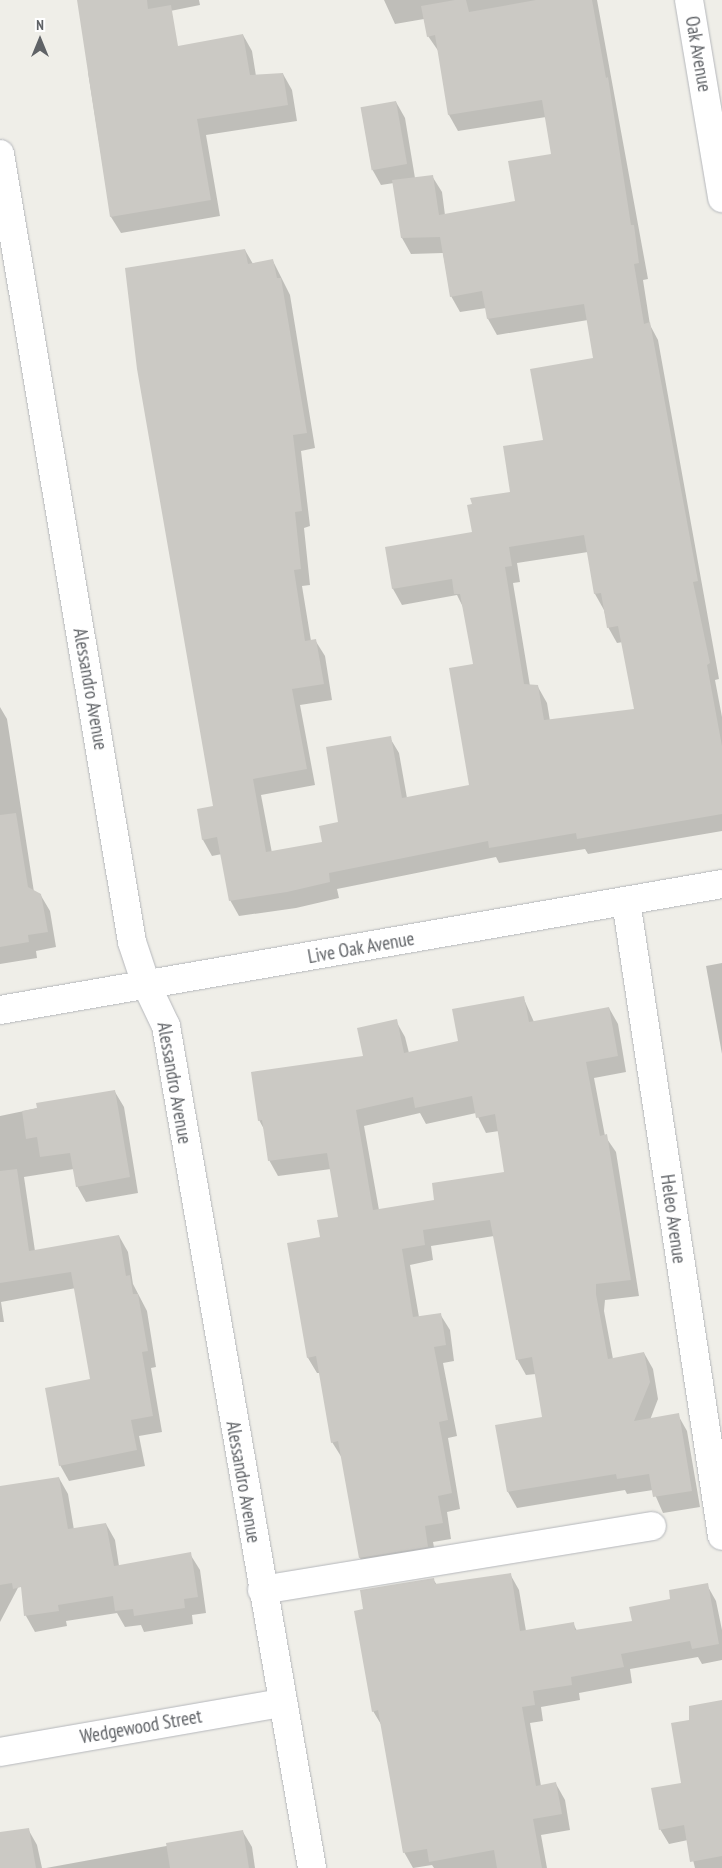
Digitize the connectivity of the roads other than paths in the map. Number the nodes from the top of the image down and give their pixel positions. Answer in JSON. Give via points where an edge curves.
{"nodes":[{"id":1,"x":689,"y":0,"type":"edge"},
{"id":2,"x":0,"y":154,"type":"edge"},
{"id":3,"x":722,"y":198,"type":"edge"},
{"id":4,"x":722,"y":884,"type":"edge"},
{"id":5,"x":626,"y":901,"type":"junction"},
{"id":6,"x":146,"y":984,"type":"junction"},
{"id":7,"x":0,"y":1010,"type":"edge"},
{"id":8,"x":652,"y":1526,"type":"dead end"},
{"id":9,"x":722,"y":1536,"type":"edge"},
{"id":10,"x":262,"y":1590,"type":"junction"},
{"id":11,"x":282,"y":1702,"type":"junction"},
{"id":12,"x":0,"y":1752,"type":"edge"},
{"id":13,"x":312,"y":1868,"type":"edge"}],
"edges":[{"from":1,"to":3,"type":"street","name":"Oak Avenue"},
{"from":2,"to":6,"type":"street","name":"Alessandro Avenue","via":[[132,942]]},
{"from":4,"to":5,"type":"street","name":"Live Oak Avenue"},
{"from":5,"to":6,"type":"street","name":"Live Oak Avenue"},
{"from":5,"to":9,"type":"street","name":"Heleo Avenue"},
{"from":6,"to":7,"type":"street","name":"Live Oak Avenue"},
{"from":6,"to":10,"type":"street","name":"Alessandro Avenue","via":[[166,1026]]},
{"from":8,"to":10,"type":"street"},
{"from":10,"to":11,"type":"street","name":"Alessandro Avenue"},
{"from":11,"to":12,"type":"street","name":"Wedgewood Street"},
{"from":11,"to":13,"type":"street","name":"Alessandro Avenue"}]}
